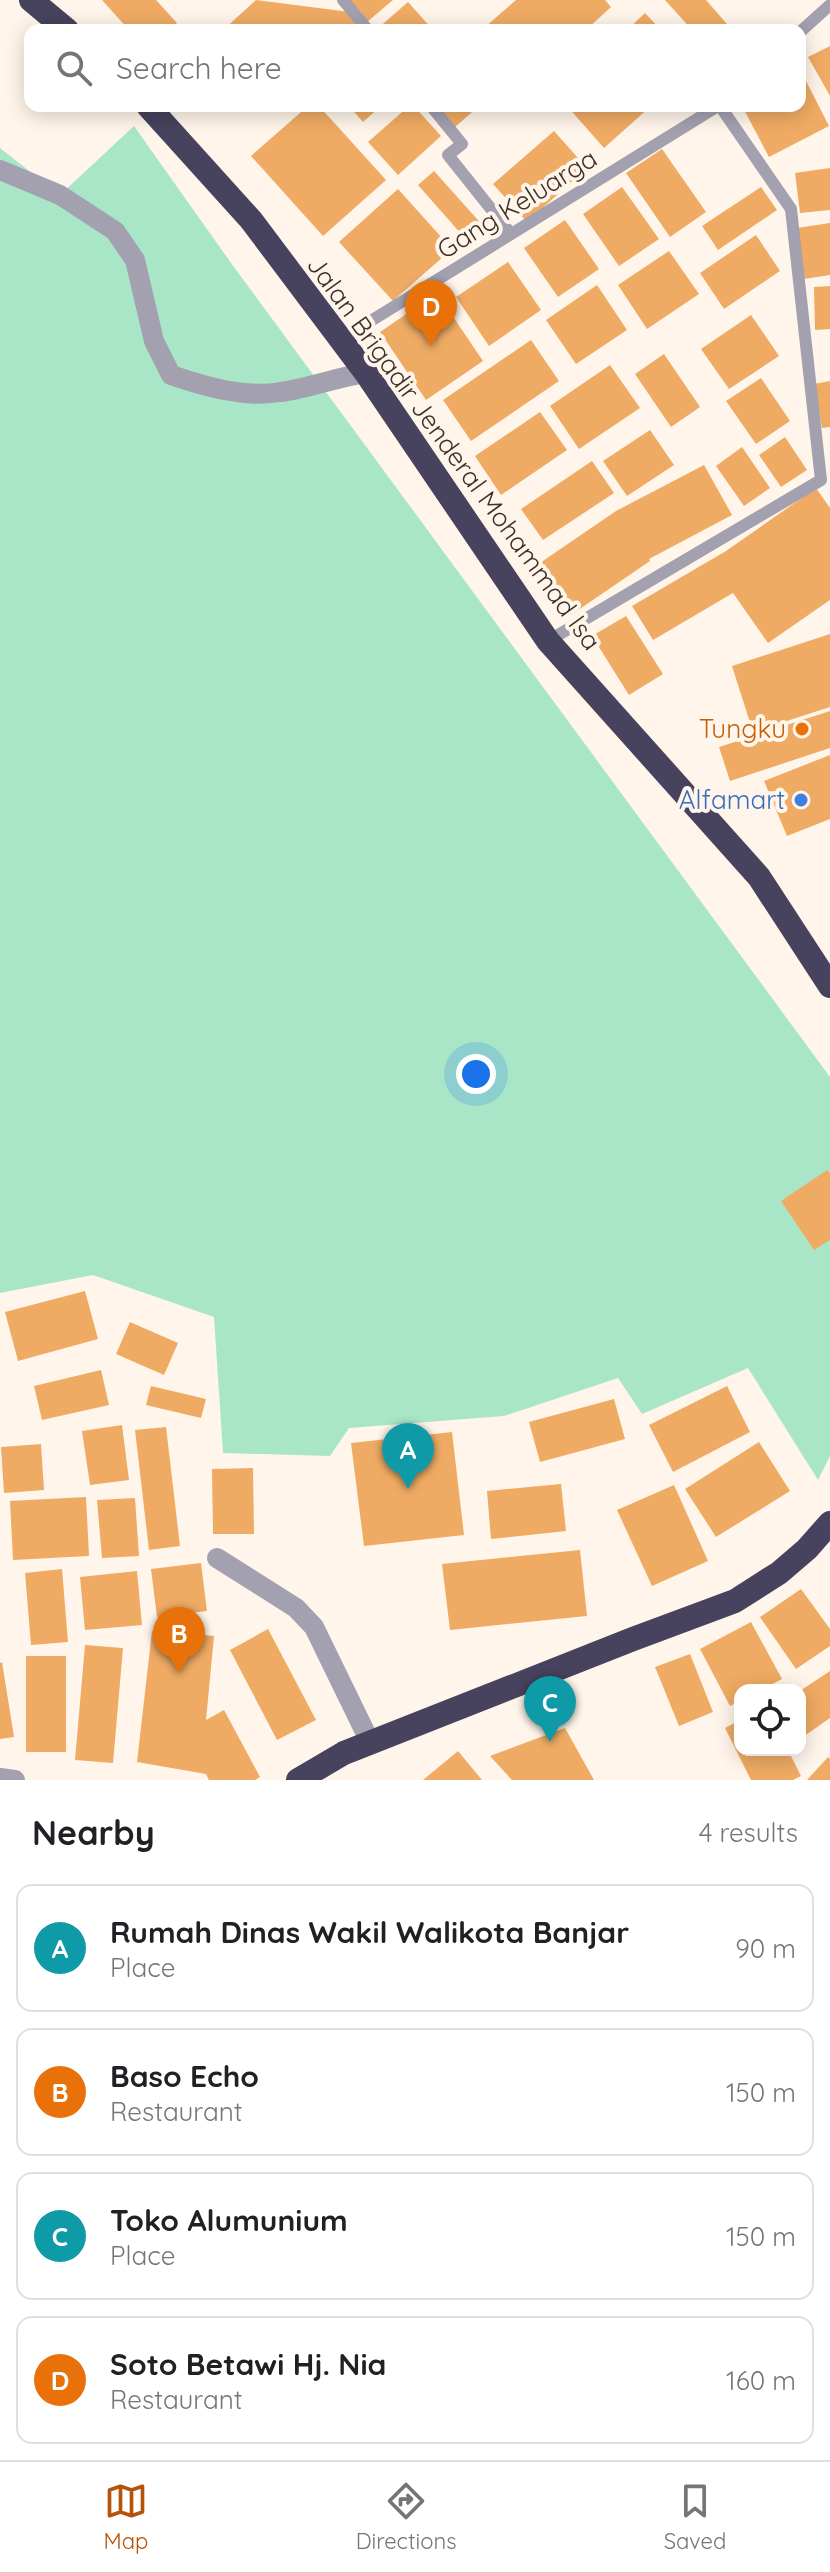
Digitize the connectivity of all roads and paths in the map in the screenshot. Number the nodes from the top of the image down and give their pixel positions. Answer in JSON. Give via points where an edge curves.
{"nodes":[{"id":1,"x":31,"y":0,"type":"edge"},
{"id":2,"x":343,"y":0,"type":"edge"},
{"id":3,"x":830,"y":5,"type":"edge"},
{"id":4,"x":60,"y":24,"type":"edge"},
{"id":5,"x":363,"y":24,"type":"edge"},
{"id":6,"x":806,"y":27,"type":"edge"},
{"id":7,"x":153,"y":112,"type":"edge"},
{"id":8,"x":436,"y":112,"type":"edge"},
{"id":9,"x":709,"y":112,"type":"edge"},
{"id":10,"x":723,"y":112,"type":"edge"},
{"id":11,"x":0,"y":170,"type":"edge"},
{"id":12,"x":511,"y":234,"type":"junction"},
{"id":13,"x":340,"y":340,"type":"junction"},
{"id":14,"x":366,"y":373,"type":"junction"},
{"id":15,"x":548,"y":641,"type":"junction"},
{"id":16,"x":830,"y":986,"type":"edge"},
{"id":17,"x":830,"y":1523,"type":"edge"},
{"id":18,"x":217,"y":1558,"type":"dead end"},
{"id":19,"x":370,"y":1742,"type":"junction"},
{"id":20,"x":0,"y":1778,"type":"edge"},
{"id":21,"x":15,"y":1780,"type":"edge"},
{"id":22,"x":298,"y":1780,"type":"edge"}],
"edges":[{"from":1,"to":4,"type":"highway"},
{"from":2,"to":5,"type":"lane"},
{"from":3,"to":6,"type":"lane"},
{"from":7,"to":13,"type":"highway","name":"Jalan Brigadir Jenderal Mohammad Isa","via":[[251,220]]},
{"from":8,"to":12,"type":"lane","via":[[462,144],[448,155]]},
{"from":9,"to":12,"type":"lane","name":"Gang Keluarga"},
{"from":10,"to":15,"type":"lane","via":[[791,209],[821,480]]},
{"from":11,"to":14,"type":"street","via":[[60,195],[115,231],[135,260],[154,341],[171,375],[214,390],[279,393]]},
{"from":12,"to":13,"type":"lane","name":"Gang Keluarga"},
{"from":13,"to":14,"type":"highway","name":"Jalan Brigadir Jenderal Mohammad Isa"},
{"from":14,"to":15,"type":"highway","name":"Jalan Brigadir Jenderal Mohammad Isa"},
{"from":15,"to":16,"type":"highway","name":"Jalan Brigadir Jenderal Mohammad Isa","via":[[759,877]]},
{"from":17,"to":19,"type":"highway","via":[[779,1573],[735,1601]]},
{"from":18,"to":19,"type":"street","via":[[296,1608],[314,1627]]},
{"from":19,"to":22,"type":"highway"},
{"from":20,"to":21,"type":"street"}]}
